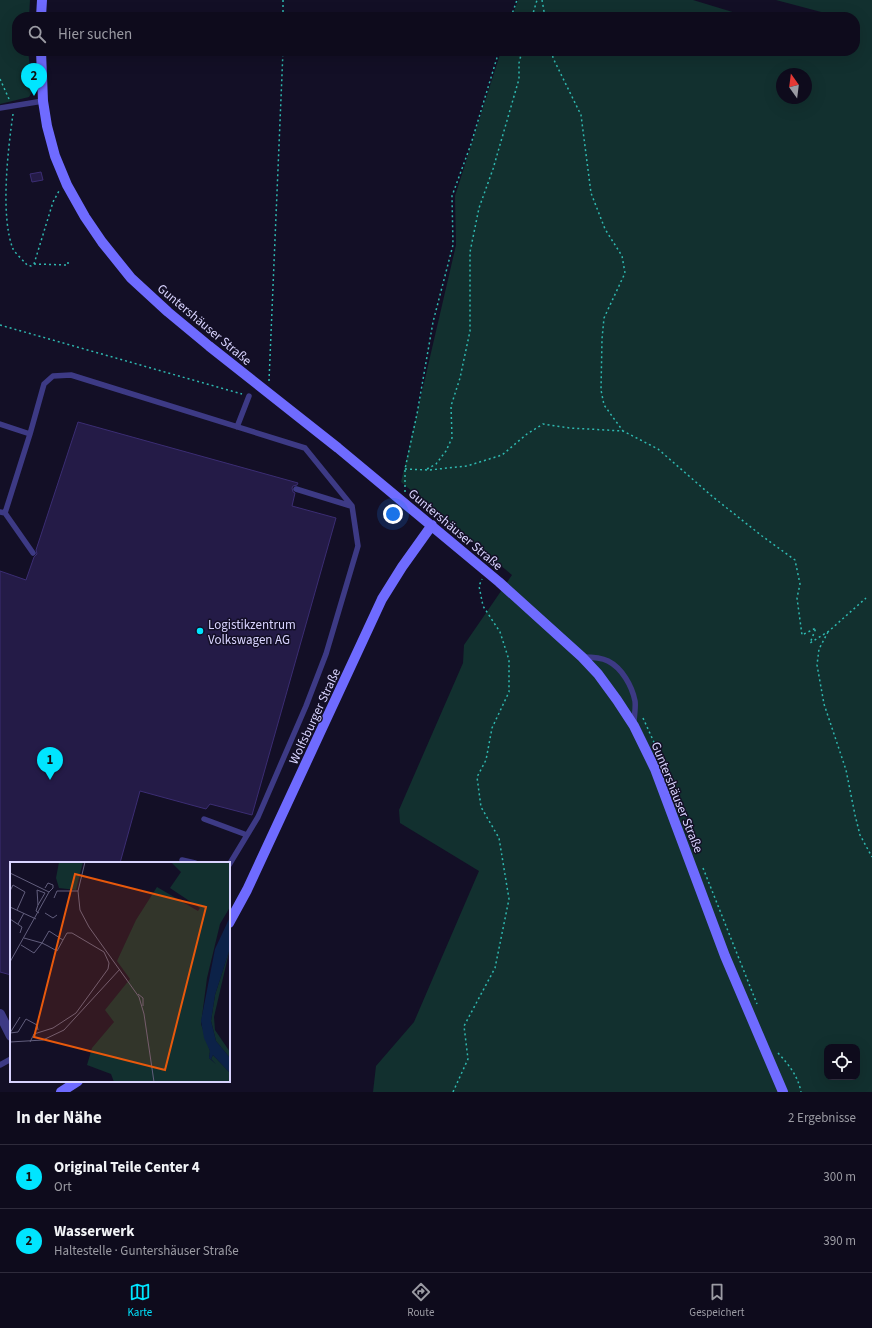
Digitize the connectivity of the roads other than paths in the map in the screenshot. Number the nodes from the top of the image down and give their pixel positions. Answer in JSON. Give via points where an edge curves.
{"nodes":[{"id":1,"x":42,"y":0,"type":"edge"},
{"id":2,"x":41,"y":12,"type":"edge"},
{"id":3,"x":40,"y":56,"type":"edge"},
{"id":4,"x":43,"y":101,"type":"junction"},
{"id":5,"x":0,"y":108,"type":"edge"},
{"id":6,"x":248,"y":396,"type":"road end"},
{"id":7,"x":0,"y":424,"type":"edge"},
{"id":8,"x":237,"y":427,"type":"junction"},
{"id":9,"x":30,"y":434,"type":"junction"},
{"id":10,"x":296,"y":489,"type":"dead end"},
{"id":11,"x":352,"y":506,"type":"junction"},
{"id":12,"x":3,"y":512,"type":"edge"},
{"id":13,"x":432,"y":526,"type":"junction"},
{"id":14,"x":33,"y":553,"type":"dead end"},
{"id":15,"x":582,"y":657,"type":"junction"},
{"id":16,"x":634,"y":726,"type":"junction"},
{"id":17,"x":204,"y":819,"type":"dead end"},
{"id":18,"x":247,"y":835,"type":"junction"},
{"id":19,"x":182,"y":860,"type":"dead end"},
{"id":20,"x":191,"y":862,"type":"edge"},
{"id":21,"x":230,"y":863,"type":"edge"},
{"id":22,"x":230,"y":921,"type":"edge"},
{"id":23,"x":0,"y":1014,"type":"edge"},
{"id":24,"x":10,"y":1034,"type":"edge"},
{"id":25,"x":10,"y":1060,"type":"edge"},
{"id":26,"x":0,"y":1065,"type":"edge"},
{"id":27,"x":76,"y":1082,"type":"edge"},
{"id":28,"x":60,"y":1092,"type":"edge"},
{"id":29,"x":783,"y":1092,"type":"edge"}],
"edges":[{"from":1,"to":2,"type":"street"},
{"from":3,"to":4,"type":"street","name":"Guntershäuser Straße"},
{"from":4,"to":5,"type":"lane"},
{"from":4,"to":13,"type":"street","name":"Guntershäuser Straße","via":[[55,156],[67,185],[102,242],[131,278],[174,317]]},
{"from":6,"to":8,"type":"lane"},
{"from":7,"to":9,"type":"lane"},
{"from":8,"to":9,"type":"lane","via":[[71,375],[61,375],[53,376],[44,384]]},
{"from":8,"to":11,"type":"lane","via":[[305,448]]},
{"from":9,"to":12,"type":"lane"},
{"from":10,"to":11,"type":"lane"},
{"from":11,"to":18,"type":"lane","via":[[358,546],[326,654],[261,810]]},
{"from":12,"to":14,"type":"lane"},
{"from":13,"to":15,"type":"street","name":"Guntershäuser Straße"},
{"from":13,"to":22,"type":"street","name":"Wolfsburger Straße","via":[[382,599],[247,890]]},
{"from":15,"to":16,"type":"street","name":"Guntershäuser Straße","via":[[598,674]]},
{"from":15,"to":16,"type":"lane","via":[[607,660],[623,674],[635,702]]},
{"from":16,"to":29,"type":"street","name":"Guntershäuser Straße","via":[[655,769],[725,956]]},
{"from":17,"to":18,"type":"lane"},
{"from":18,"to":21,"type":"lane"},
{"from":19,"to":20,"type":"lane"},
{"from":23,"to":24,"type":"street"},
{"from":25,"to":26,"type":"lane"},
{"from":27,"to":28,"type":"street"}]}
